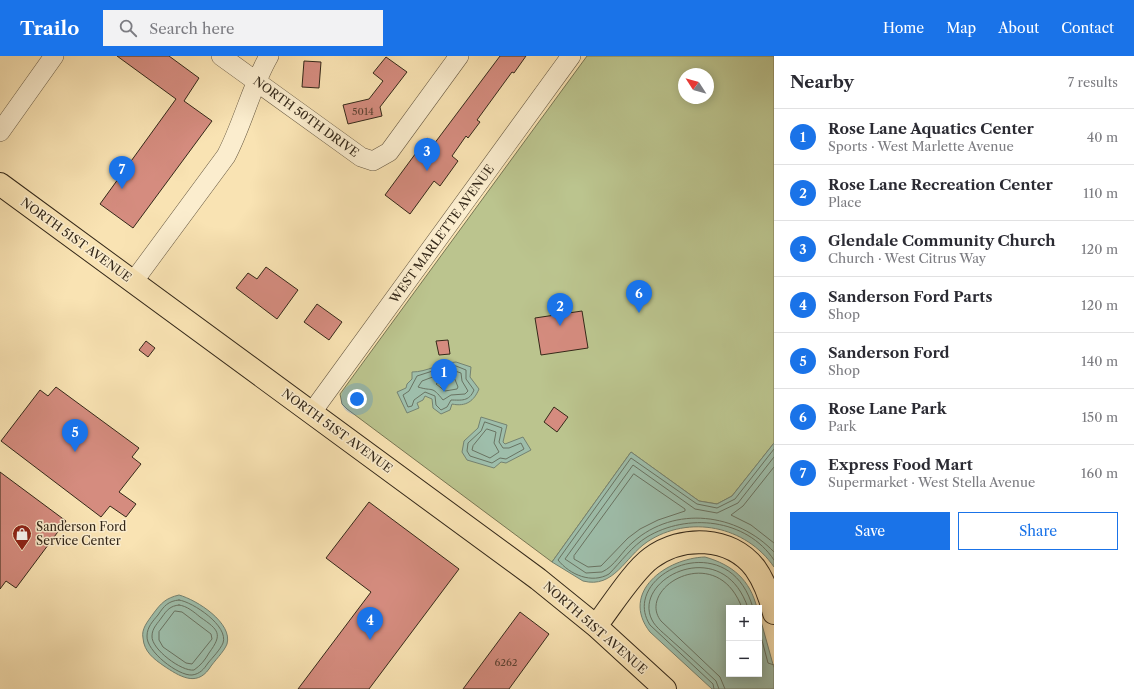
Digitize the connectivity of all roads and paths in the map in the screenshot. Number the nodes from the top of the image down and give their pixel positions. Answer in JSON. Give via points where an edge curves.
{"nodes":[{"id":1,"x":54,"y":56,"type":"edge"},
{"id":2,"x":221,"y":56,"type":"edge"},
{"id":3,"x":269,"y":56,"type":"edge"},
{"id":4,"x":459,"y":56,"type":"edge"},
{"id":5,"x":571,"y":56,"type":"edge"},
{"id":6,"x":256,"y":82,"type":"junction"},
{"id":7,"x":0,"y":132,"type":"edge"},
{"id":8,"x":0,"y":184,"type":"edge"},
{"id":9,"x":133,"y":282,"type":"junction"},
{"id":10,"x":312,"y":412,"type":"junction"},
{"id":11,"x":774,"y":613,"type":"edge"},
{"id":12,"x":596,"y":626,"type":"junction"},
{"id":13,"x":665,"y":689,"type":"edge"}],
"edges":[{"from":1,"to":7,"type":"street"},
{"from":2,"to":6,"type":"street","name":"NORTH 50TH DRIVE"},
{"from":3,"to":6,"type":"street"},
{"from":4,"to":6,"type":"street","name":"NORTH 50TH DRIVE","via":[[389,152],[373,161],[361,157]]},
{"from":5,"to":10,"type":"street","name":"WEST MARLETTE AVENUE"},
{"from":6,"to":9,"type":"street","via":[[236,137],[226,156]]},
{"from":8,"to":9,"type":"main road","name":"NORTH 51ST AVENUE"},
{"from":9,"to":10,"type":"main road","name":"NORTH 51ST AVENUE"},
{"from":10,"to":12,"type":"main road","name":"NORTH 51ST AVENUE","via":[[538,579]]},
{"from":11,"to":12,"type":"main road","via":[[767,589],[748,561],[727,548],[706,542],[692,542],[673,546],[650,559]]},
{"from":12,"to":13,"type":"main road","name":"NORTH 51ST AVENUE"}]}
